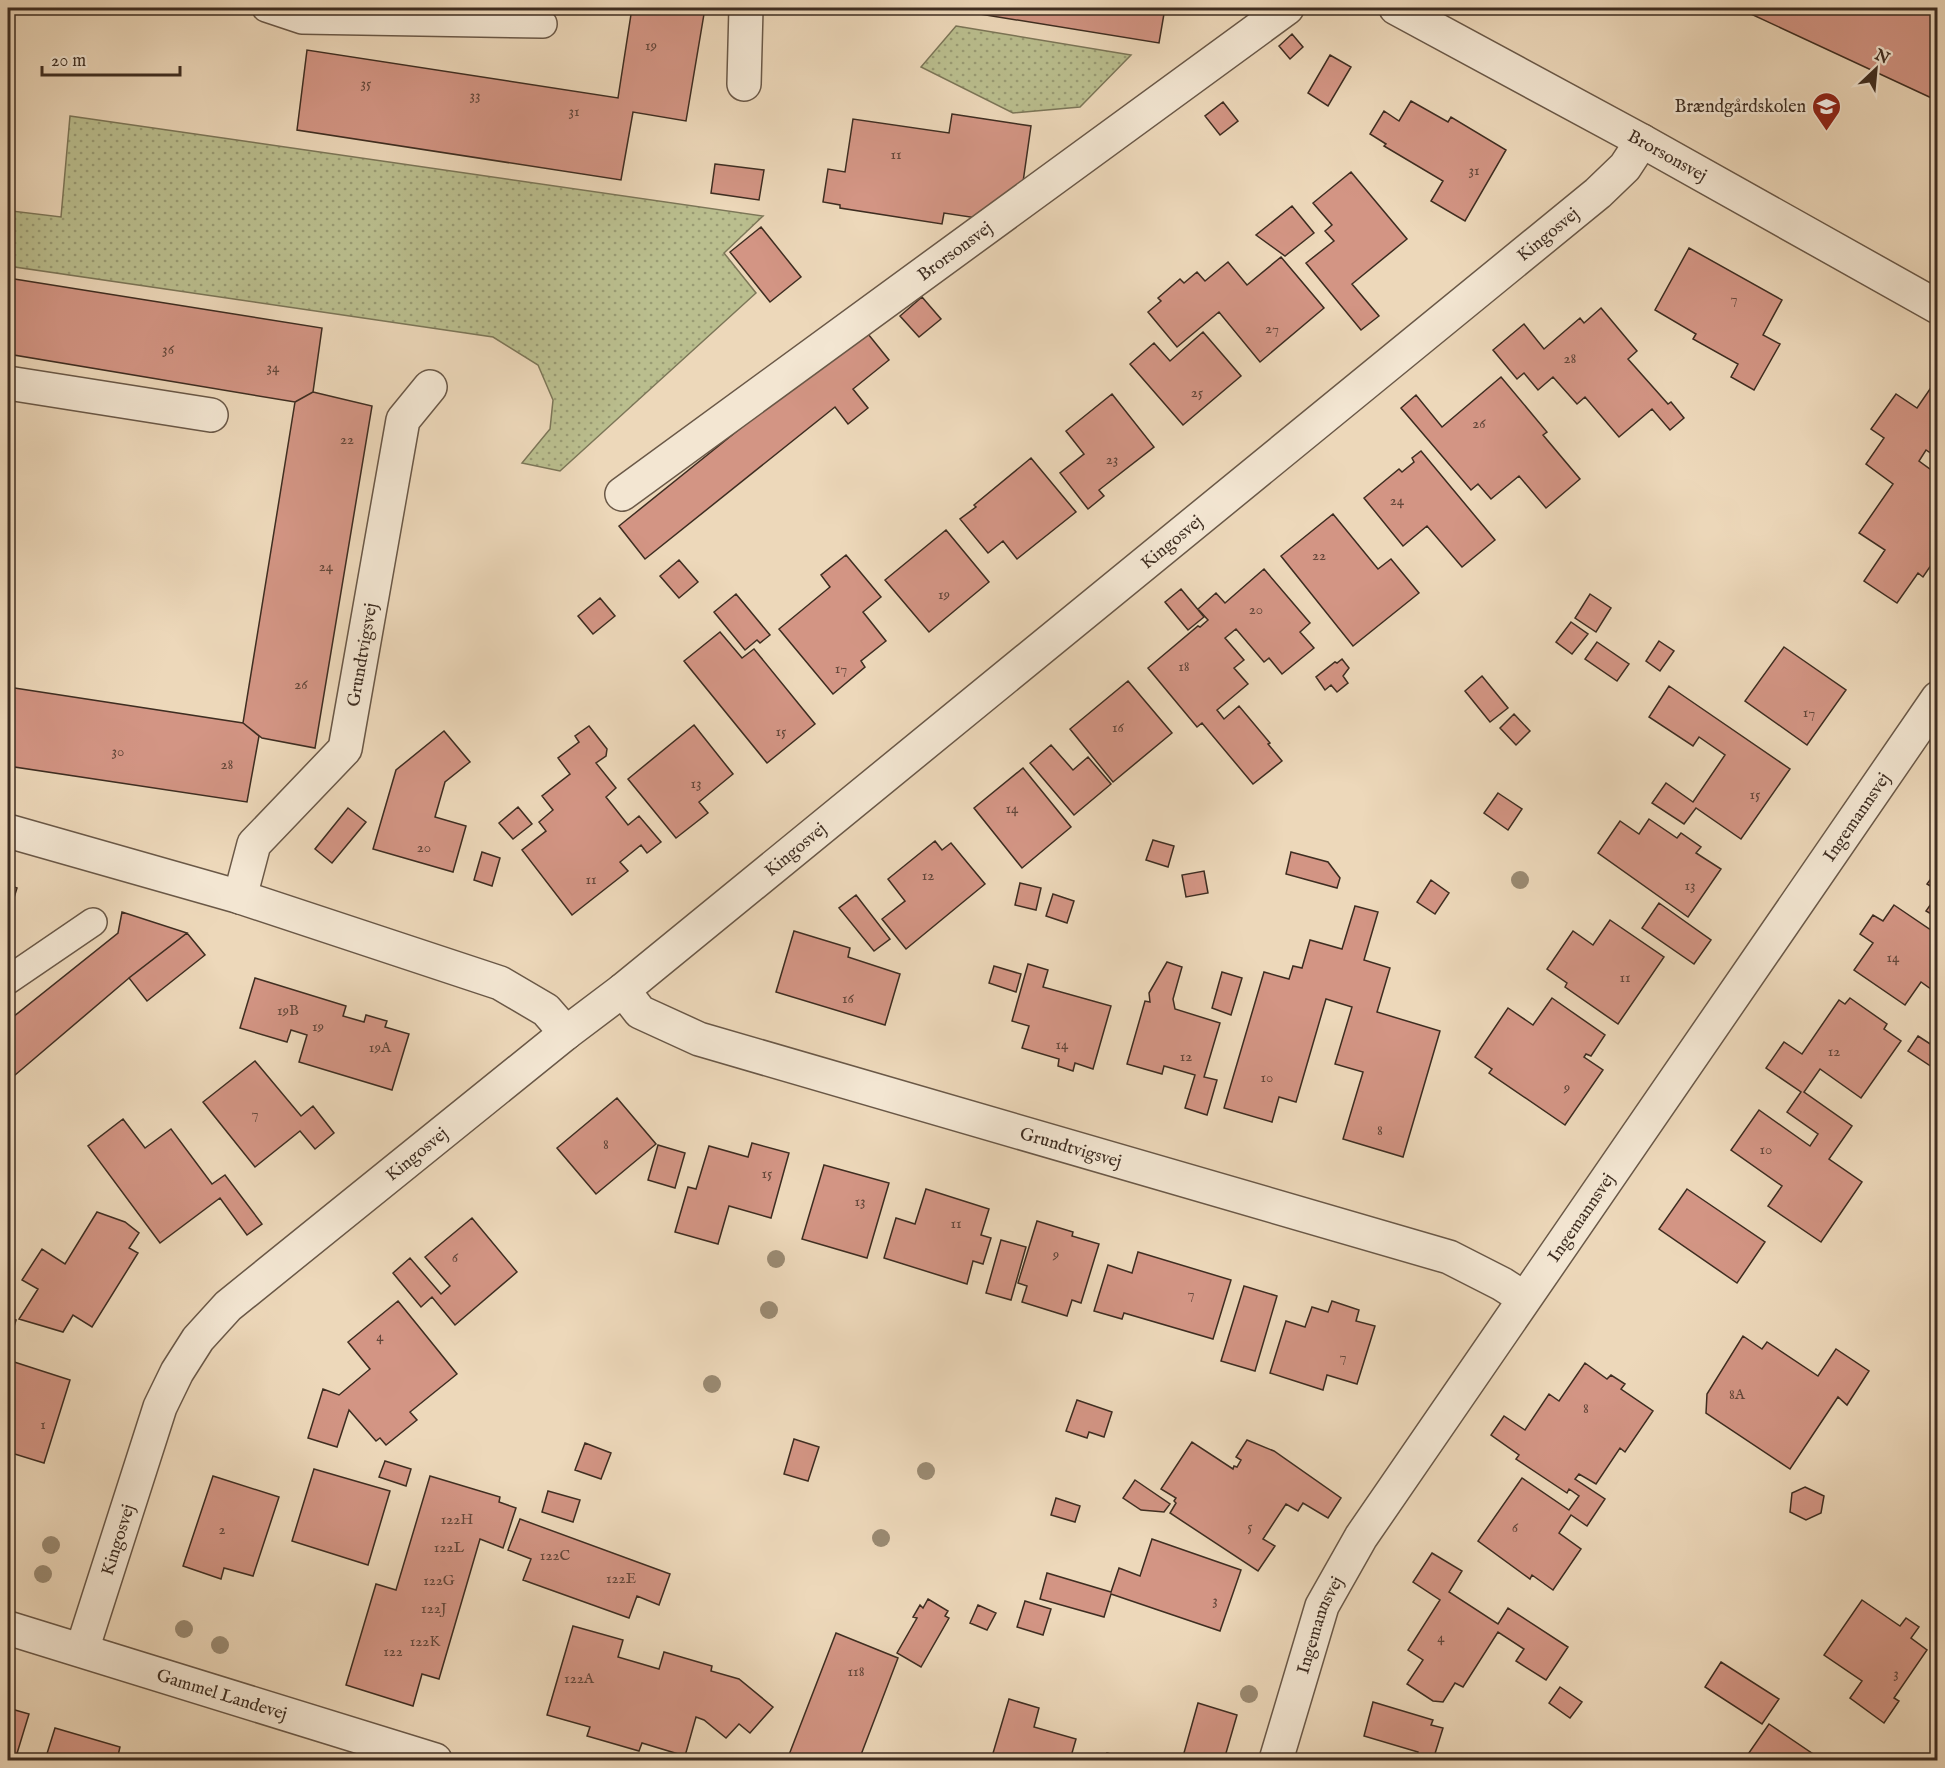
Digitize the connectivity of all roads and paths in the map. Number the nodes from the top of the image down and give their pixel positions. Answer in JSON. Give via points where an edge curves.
{"nodes":[{"id":1,"x":266,"y":8,"type":"edge"},
{"id":2,"x":746,"y":8,"type":"edge"},
{"id":3,"x":1287,"y":8,"type":"edge"},
{"id":4,"x":1396,"y":8,"type":"edge"},
{"id":5,"x":543,"y":24,"type":"dead end"},
{"id":6,"x":744,"y":84,"type":"dead end"},
{"id":7,"x":1641,"y":141,"type":"junction"},
{"id":8,"x":1938,"y":307,"type":"edge"},
{"id":9,"x":8,"y":382,"type":"edge"},
{"id":10,"x":430,"y":387,"type":"dead end"},
{"id":11,"x":211,"y":415,"type":"dead end"},
{"id":12,"x":622,"y":494,"type":"dead end"},
{"id":13,"x":1938,"y":698,"type":"edge"},
{"id":14,"x":8,"y":831,"type":"edge"},
{"id":15,"x":240,"y":897,"type":"junction"},
{"id":16,"x":93,"y":922,"type":"dead end"},
{"id":17,"x":8,"y":980,"type":"edge"},
{"id":18,"x":622,"y":990,"type":"junction"},
{"id":19,"x":566,"y":1033,"type":"junction"},
{"id":20,"x":1524,"y":1298,"type":"junction"},
{"id":21,"x":8,"y":1628,"type":"edge"},
{"id":22,"x":82,"y":1650,"type":"junction"},
{"id":23,"x":435,"y":1761,"type":"edge"},
{"id":24,"x":1276,"y":1761,"type":"edge"}],
"edges":[{"from":1,"to":5,"type":"lane","via":[[302,20]]},
{"from":2,"to":6,"type":"street"},
{"from":3,"to":12,"type":"street","name":"Brorsonsvej"},
{"from":4,"to":7,"type":"street","name":"Brorsonsvej"},
{"from":7,"to":8,"type":"street","name":"Brorsonsvej"},
{"from":7,"to":18,"type":"street","name":"Kingosvej","via":[[1625,167],[1598,193]]},
{"from":9,"to":11,"type":"street"},
{"from":10,"to":15,"type":"street","name":"Grundtvigsvej","via":[[403,420],[345,749],[254,844]]},
{"from":13,"to":20,"type":"street","name":"Ingemannsvej"},
{"from":14,"to":15,"type":"street"},
{"from":15,"to":19,"type":"street","via":[[500,983],[546,1010]]},
{"from":16,"to":17,"type":"lane"},
{"from":18,"to":19,"type":"street","name":"Kingosvej"},
{"from":18,"to":20,"type":"street","name":"Grundtvigsvej","via":[[640,1012],[699,1039],[1449,1257]]},
{"from":19,"to":22,"type":"street","name":"Kingosvej","via":[[228,1306],[198,1339],[160,1407]]},
{"from":20,"to":24,"type":"street","name":"Ingemannsvej","via":[[1361,1537],[1322,1606]]},
{"from":21,"to":22,"type":"street","name":"Gammel Landevej"},
{"from":22,"to":23,"type":"street","name":"Gammel Landevej"}]}
